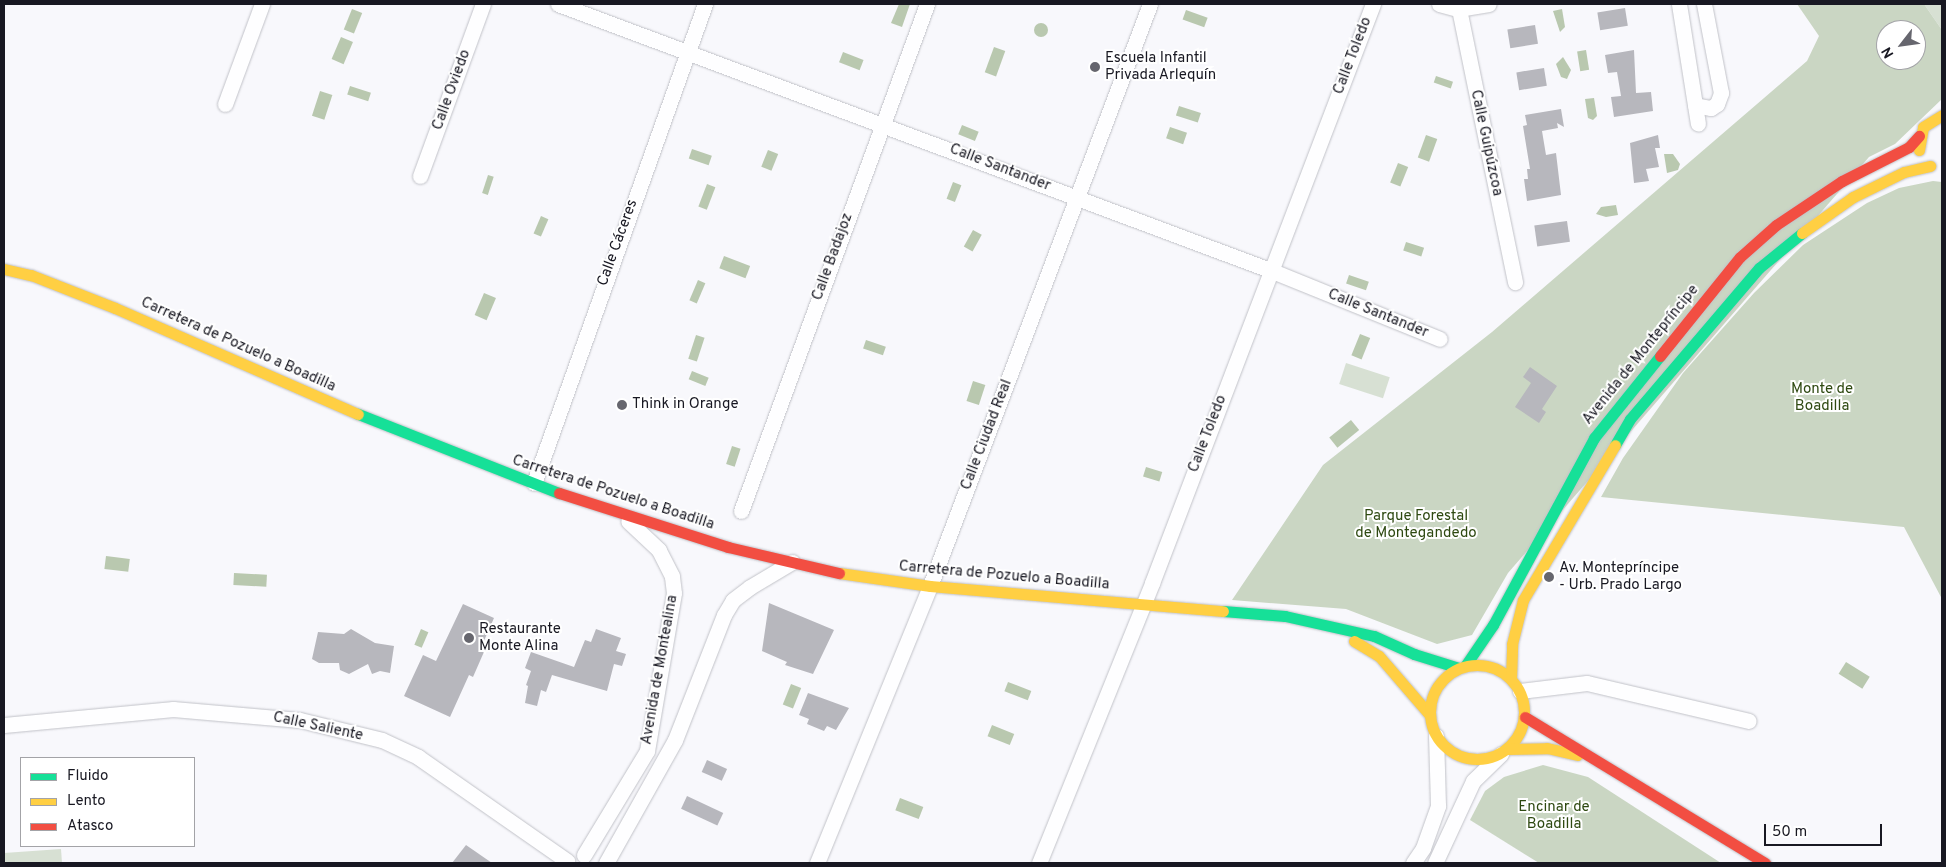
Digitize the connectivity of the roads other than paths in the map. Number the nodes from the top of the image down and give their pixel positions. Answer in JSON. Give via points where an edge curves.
{"nodes":[{"id":1,"x":262,"y":4,"type":"edge"},
{"id":2,"x":483,"y":4,"type":"edge"},
{"id":3,"x":558,"y":4,"type":"edge"},
{"id":4,"x":705,"y":4,"type":"edge"},
{"id":5,"x":927,"y":4,"type":"edge"},
{"id":6,"x":1150,"y":4,"type":"edge"},
{"id":7,"x":1373,"y":4,"type":"edge"},
{"id":8,"x":1440,"y":4,"type":"edge"},
{"id":9,"x":1489,"y":4,"type":"edge"},
{"id":10,"x":1679,"y":4,"type":"edge"},
{"id":11,"x":1704,"y":4,"type":"edge"},
{"id":12,"x":1458,"y":6,"type":"edge"},
{"id":13,"x":687,"y":52,"type":"junction"},
{"id":14,"x":224,"y":104,"type":"dead end"},
{"id":15,"x":1695,"y":105,"type":"junction"},
{"id":16,"x":1942,"y":115,"type":"edge"},
{"id":17,"x":882,"y":123,"type":"junction"},
{"id":18,"x":1698,"y":124,"type":"dead end"},
{"id":19,"x":1920,"y":136,"type":"junction"},
{"id":20,"x":1930,"y":166,"type":"junction"},
{"id":21,"x":1942,"y":171,"type":"edge"},
{"id":22,"x":420,"y":176,"type":"dead end"},
{"id":23,"x":1077,"y":196,"type":"junction"},
{"id":24,"x":4,"y":269,"type":"edge"},
{"id":25,"x":1270,"y":270,"type":"junction"},
{"id":26,"x":1515,"y":282,"type":"dead end"},
{"id":27,"x":1440,"y":339,"type":"dead end"},
{"id":28,"x":534,"y":483,"type":"junction"},
{"id":29,"x":741,"y":511,"type":"dead end"},
{"id":30,"x":623,"y":516,"type":"junction"},
{"id":31,"x":792,"y":562,"type":"junction"},
{"id":32,"x":930,"y":586,"type":"junction"},
{"id":33,"x":1144,"y":603,"type":"junction"},
{"id":34,"x":1336,"y":630,"type":"junction"},
{"id":35,"x":1462,"y":667,"type":"junction"},
{"id":36,"x":1511,"y":679,"type":"junction"},
{"id":37,"x":1520,"y":691,"type":"junction"},
{"id":38,"x":1430,"y":715,"type":"junction"},
{"id":39,"x":1525,"y":717,"type":"junction"},
{"id":40,"x":1749,"y":721,"type":"dead end"},
{"id":41,"x":4,"y":724,"type":"edge"},
{"id":42,"x":1436,"y":736,"type":"junction"},
{"id":43,"x":1504,"y":751,"type":"junction"},
{"id":44,"x":1596,"y":759,"type":"junction"},
{"id":45,"x":590,"y":859,"type":"edge"},
{"id":46,"x":566,"y":862,"type":"edge"},
{"id":47,"x":606,"y":863,"type":"edge"},
{"id":48,"x":817,"y":863,"type":"edge"},
{"id":49,"x":1039,"y":863,"type":"edge"},
{"id":50,"x":1412,"y":863,"type":"edge"},
{"id":51,"x":1435,"y":863,"type":"edge"},
{"id":52,"x":1766,"y":863,"type":"edge"}],
"edges":[{"from":1,"to":14,"type":"street"},
{"from":2,"to":22,"type":"street","name":"Calle Oviedo"},
{"from":3,"to":13,"type":"street","name":"Calle Santander"},
{"from":4,"to":13,"type":"street","name":"Calle Cáceres"},
{"from":5,"to":17,"type":"street","name":"Calle Badajoz"},
{"from":6,"to":23,"type":"street","name":"Calle Ciudad Real"},
{"from":7,"to":25,"type":"street","name":"Calle Toledo"},
{"from":8,"to":12,"type":"street"},
{"from":9,"to":12,"type":"street"},
{"from":10,"to":15,"type":"street"},
{"from":11,"to":15,"type":"street","via":[[1722,93],[1711,108]]},
{"from":12,"to":26,"type":"street","name":"Calle Guipúzcoa"},
{"from":13,"to":17,"type":"street","name":"Calle Santander"},
{"from":13,"to":28,"type":"street","name":"Calle Cáceres"},
{"from":15,"to":18,"type":"street"},
{"from":16,"to":19,"type":"main road","name":"Avenida de Montepríncipe","via":[[1929,121]]},
{"from":17,"to":23,"type":"street","name":"Calle Santander"},
{"from":17,"to":29,"type":"street","name":"Calle Badajoz"},
{"from":19,"to":20,"type":"main road","via":[[1920,152]]},
{"from":19,"to":35,"type":"main road","name":"Avenida de Montepríncipe","via":[[1909,147],[1842,181],[1776,225],[1740,257],[1594,438],[1493,625]]},
{"from":20,"to":21,"type":"main road"},
{"from":20,"to":36,"type":"main road","via":[[1904,172],[1853,198],[1791,241],[1759,268],[1630,418],[1523,600],[1512,644]]},
{"from":23,"to":25,"type":"street","name":"Calle Santander"},
{"from":23,"to":32,"type":"street","name":"Calle Ciudad Real"},
{"from":24,"to":28,"type":"main road","name":"Carretera de Pozuelo a Boadilla","via":[[116,308],[329,402]]},
{"from":25,"to":27,"type":"street","name":"Calle Santander"},
{"from":25,"to":33,"type":"street","name":"Calle Toledo"},
{"from":28,"to":30,"type":"main road","name":"Carretera de Pozuelo a Boadilla"},
{"from":30,"to":31,"type":"main road","name":"Carretera de Pozuelo a Boadilla"},
{"from":30,"to":45,"type":"street","name":"Avenida de Montealina","via":[[659,550],[672,576],[674,593],[646,751]]},
{"from":31,"to":32,"type":"main road","name":"Carretera de Pozuelo a Boadilla","via":[[862,578]]},
{"from":31,"to":47,"type":"street","name":"Avenida de Montealina","via":[[750,587],[734,600],[724,614],[675,740]]},
{"from":32,"to":33,"type":"main road","name":"Carretera de Pozuelo a Boadilla"},
{"from":32,"to":48,"type":"street","name":"Calle Ciudad Real"},
{"from":33,"to":34,"type":"main road","name":"Carretera de Pozuelo a Boadilla","via":[[1285,616]]},
{"from":33,"to":49,"type":"street","name":"Calle Toledo"},
{"from":34,"to":35,"type":"main road","name":"Carretera de Pozuelo a Boadilla","via":[[1374,636],[1414,654]]},
{"from":34,"to":38,"type":"main road","name":"Carretera de Pozuelo a Boadilla","via":[[1379,656]]},
{"from":35,"to":36,"type":"main road","via":[[1490,666]]},
{"from":35,"to":38,"type":"main road","via":[[1442,679],[1432,696]]},
{"from":36,"to":37,"type":"main road"},
{"from":37,"to":39,"type":"main road"},
{"from":37,"to":40,"type":"street","via":[[1587,683]]},
{"from":38,"to":42,"type":"main road"},
{"from":39,"to":43,"type":"main road","via":[[1520,734]]},
{"from":39,"to":44,"type":"main road"},
{"from":41,"to":46,"type":"street","name":"Calle Saliente","via":[[173,710],[300,720],[382,740],[418,757]]},
{"from":42,"to":43,"type":"main road","via":[[1448,750],[1465,758],[1483,760]]},
{"from":42,"to":50,"type":"street","via":[[1438,806],[1423,848]]},
{"from":43,"to":44,"type":"main road","via":[[1547,748]]},
{"from":43,"to":51,"type":"street","via":[[1473,781]]},
{"from":44,"to":52,"type":"main road"},
{"from":45,"to":46,"type":"street"}]}
